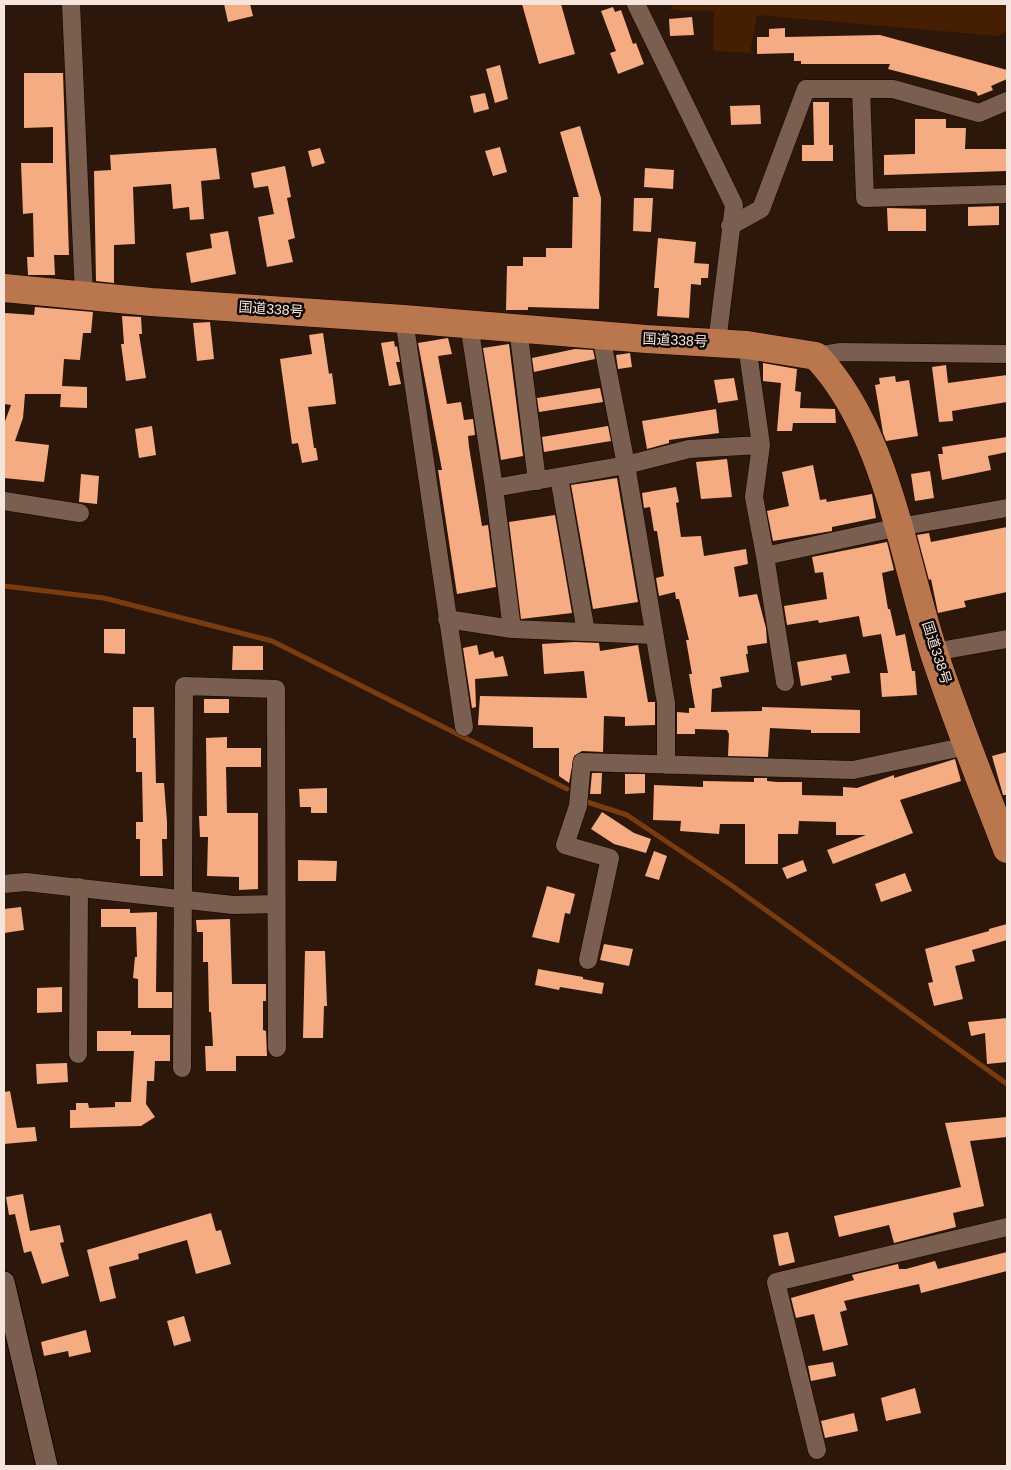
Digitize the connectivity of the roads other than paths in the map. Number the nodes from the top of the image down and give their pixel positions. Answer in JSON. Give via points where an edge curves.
{"nodes":[{"id":1,"x":71,"y":4,"type":"edge"},
{"id":2,"x":636,"y":4,"type":"edge"},
{"id":3,"x":861,"y":89,"type":"junction"},
{"id":4,"x":1007,"y":101,"type":"edge"},
{"id":5,"x":1007,"y":194,"type":"edge"},
{"id":6,"x":730,"y":226,"type":"junction"},
{"id":7,"x":4,"y":288,"type":"edge"},
{"id":8,"x":84,"y":295,"type":"junction"},
{"id":9,"x":404,"y":319,"type":"junction"},
{"id":10,"x":469,"y":324,"type":"junction"},
{"id":11,"x":518,"y":328,"type":"junction"},
{"id":12,"x":601,"y":336,"type":"junction"},
{"id":13,"x":717,"y":343,"type":"junction"},
{"id":14,"x":747,"y":345,"type":"junction"},
{"id":15,"x":1007,"y":354,"type":"edge"},
{"id":16,"x":816,"y":356,"type":"junction"},
{"id":17,"x":761,"y":445,"type":"junction"},
{"id":18,"x":626,"y":465,"type":"junction"},
{"id":19,"x":559,"y":477,"type":"junction"},
{"id":20,"x":537,"y":481,"type":"junction"},
{"id":21,"x":494,"y":488,"type":"junction"},
{"id":22,"x":4,"y":501,"type":"edge"},
{"id":23,"x":1007,"y":508,"type":"edge"},
{"id":24,"x":80,"y":512,"type":"dead end"},
{"id":25,"x":899,"y":527,"type":"junction"},
{"id":26,"x":765,"y":556,"type":"junction"},
{"id":27,"x":447,"y":618,"type":"junction"},
{"id":28,"x":512,"y":628,"type":"junction"},
{"id":29,"x":586,"y":632,"type":"junction"},
{"id":30,"x":654,"y":635,"type":"junction"},
{"id":31,"x":1007,"y":639,"type":"edge"},
{"id":32,"x":934,"y":652,"type":"junction"},
{"id":33,"x":784,"y":682,"type":"dead end"},
{"id":34,"x":464,"y":727,"type":"dead end"},
{"id":35,"x":967,"y":746,"type":"junction"},
{"id":36,"x":666,"y":765,"type":"junction"},
{"id":37,"x":1007,"y":849,"type":"edge"},
{"id":38,"x":4,"y":884,"type":"edge"},
{"id":39,"x":79,"y":887,"type":"junction"},
{"id":40,"x":182,"y":898,"type":"junction"},
{"id":41,"x":276,"y":904,"type":"junction"},
{"id":42,"x":588,"y":960,"type":"dead end"},
{"id":43,"x":277,"y":1048,"type":"dead end"},
{"id":44,"x":78,"y":1054,"type":"dead end"},
{"id":45,"x":182,"y":1068,"type":"dead end"},
{"id":46,"x":1007,"y":1227,"type":"edge"},
{"id":47,"x":4,"y":1282,"type":"edge"},
{"id":48,"x":817,"y":1450,"type":"dead end"},
{"id":49,"x":46,"y":1466,"type":"edge"}],
"edges":[{"from":1,"to":8,"type":"street"},
{"from":2,"to":6,"type":"street","via":[[734,205]]},
{"from":3,"to":4,"type":"street","via":[[893,89],[979,113]]},
{"from":3,"to":5,"type":"street","via":[[865,198]]},
{"from":3,"to":6,"type":"street","via":[[806,89],[762,209]]},
{"from":6,"to":13,"type":"street"},
{"from":7,"to":8,"type":"highway","name":"国道338号"},
{"from":8,"to":9,"type":"highway","name":"国道338号"},
{"from":9,"to":10,"type":"highway","name":"国道338号"},
{"from":9,"to":27,"type":"street"},
{"from":10,"to":11,"type":"highway","name":"国道338号"},
{"from":10,"to":21,"type":"street"},
{"from":11,"to":12,"type":"highway","name":"国道338号"},
{"from":11,"to":20,"type":"street"},
{"from":12,"to":13,"type":"highway","name":"国道338号"},
{"from":12,"to":18,"type":"street"},
{"from":13,"to":14,"type":"highway","name":"国道338号"},
{"from":14,"to":16,"type":"highway","name":"国道338号"},
{"from":14,"to":17,"type":"street"},
{"from":15,"to":16,"type":"street","via":[[842,352]]},
{"from":16,"to":25,"type":"highway","name":"国道338号","via":[[848,399],[869,439]]},
{"from":17,"to":18,"type":"street","via":[[689,449]]},
{"from":17,"to":26,"type":"street","via":[[754,497]]},
{"from":18,"to":19,"type":"street"},
{"from":18,"to":30,"type":"street"},
{"from":19,"to":20,"type":"street"},
{"from":19,"to":29,"type":"street"},
{"from":20,"to":21,"type":"street"},
{"from":21,"to":28,"type":"street"},
{"from":22,"to":24,"type":"street"},
{"from":23,"to":25,"type":"street"},
{"from":25,"to":26,"type":"street"},
{"from":25,"to":32,"type":"highway","name":"国道338号"},
{"from":26,"to":33,"type":"street"},
{"from":27,"to":28,"type":"street"},
{"from":27,"to":34,"type":"street"},
{"from":28,"to":29,"type":"street"},
{"from":29,"to":30,"type":"street"},
{"from":30,"to":36,"type":"street","via":[[666,703]]},
{"from":31,"to":32,"type":"street"},
{"from":32,"to":35,"type":"highway","name":"国道338号"},
{"from":35,"to":36,"type":"street","via":[[853,770]]},
{"from":35,"to":37,"type":"highway","name":"国道338号"},
{"from":36,"to":42,"type":"street","via":[[582,762],[578,806],[565,846],[610,858]]},
{"from":38,"to":39,"type":"street","via":[[26,882]]},
{"from":39,"to":40,"type":"street"},
{"from":39,"to":44,"type":"street"},
{"from":40,"to":41,"type":"street","via":[[233,905]]},
{"from":40,"to":41,"type":"street","via":[[184,686],[276,689]]},
{"from":40,"to":45,"type":"street"},
{"from":41,"to":43,"type":"street"},
{"from":46,"to":48,"type":"street","via":[[776,1282]]},
{"from":47,"to":49,"type":"street"}]}
